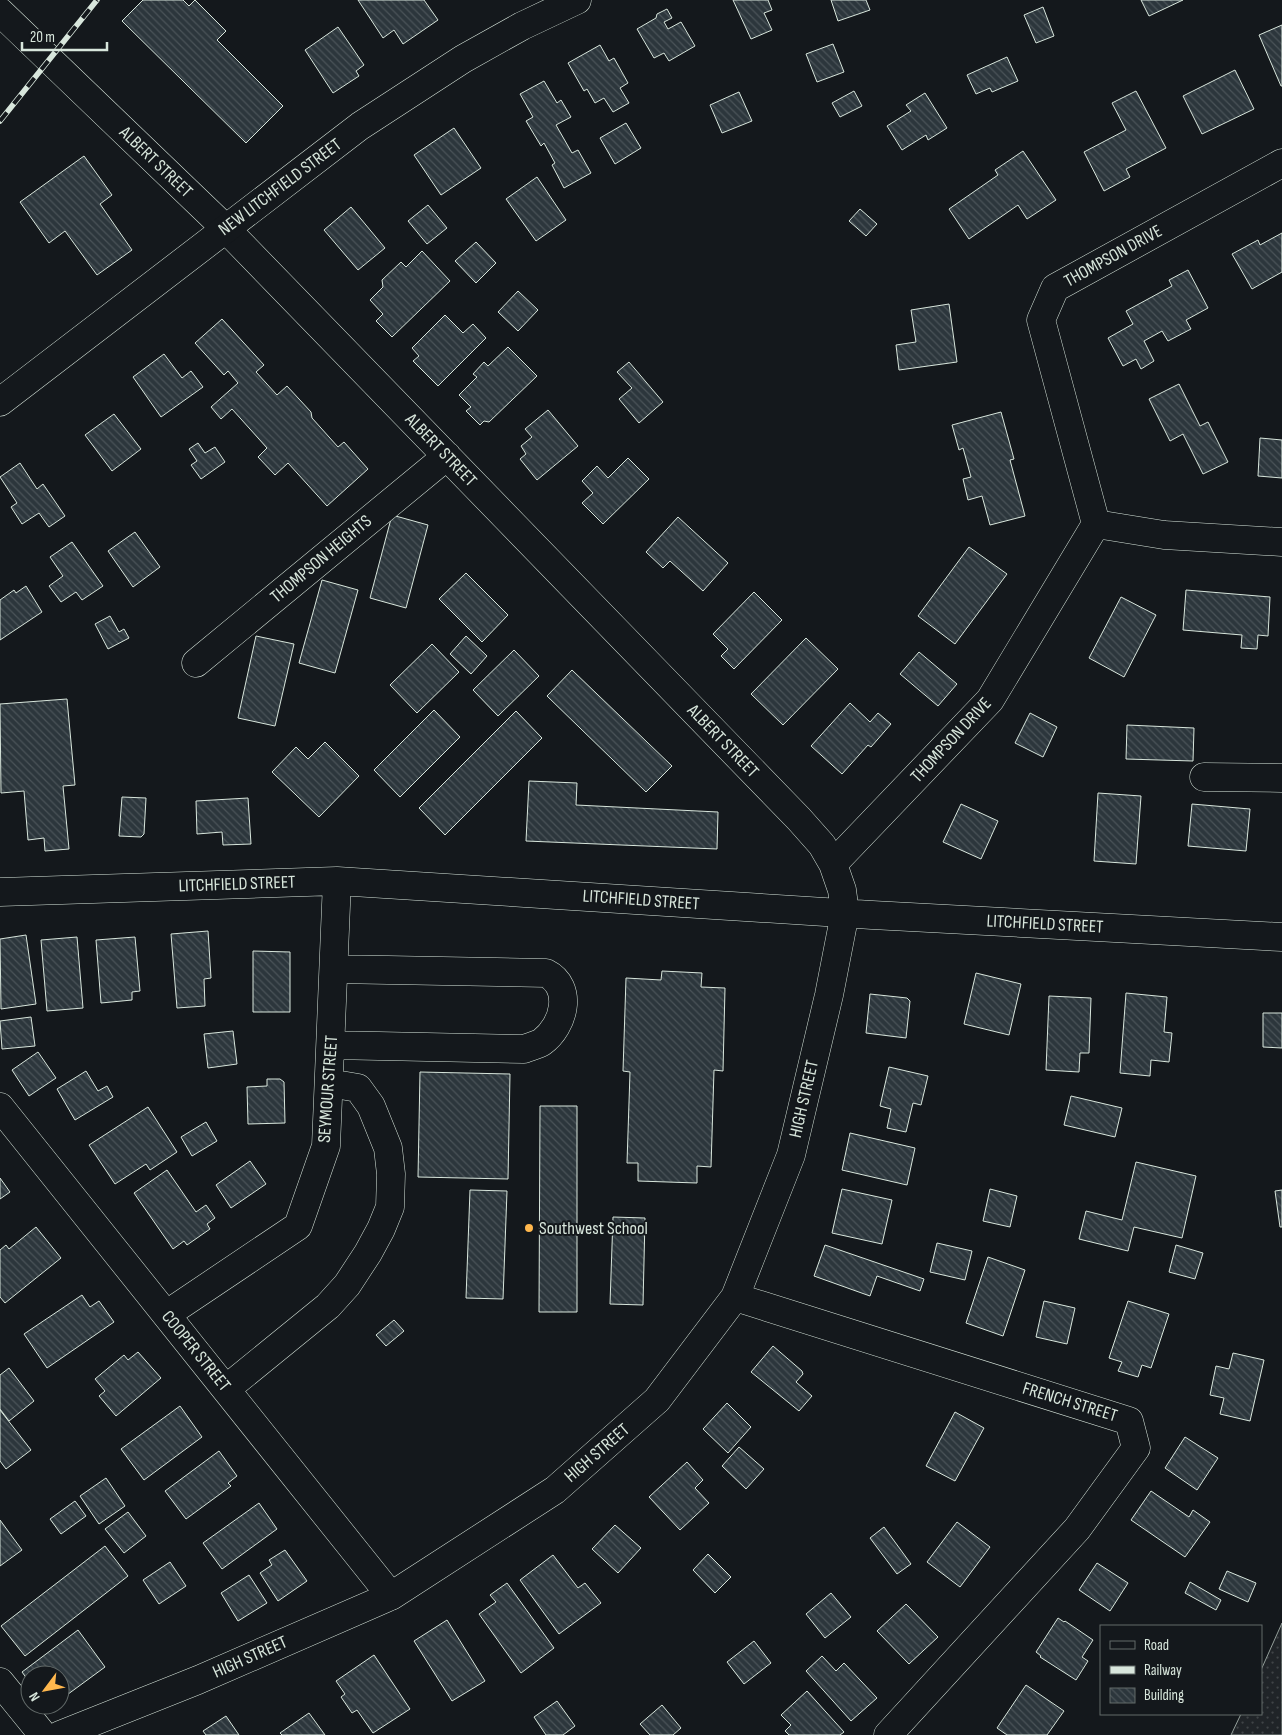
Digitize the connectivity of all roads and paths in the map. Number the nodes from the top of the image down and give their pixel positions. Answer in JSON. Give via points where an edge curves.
{"nodes":[{"id":1,"x":577,"y":0,"type":"edge"},
{"id":2,"x":0,"y":12,"type":"edge"},
{"id":3,"x":1282,"y":163,"type":"edge"},
{"id":4,"x":226,"y":228,"type":"junction"},
{"id":5,"x":0,"y":402,"type":"edge"},
{"id":6,"x":447,"y":456,"type":"junction"},
{"id":7,"x":1096,"y":524,"type":"junction"},
{"id":8,"x":1282,"y":542,"type":"edge"},
{"id":9,"x":196,"y":663,"type":"dead end"},
{"id":10,"x":1204,"y":777,"type":"dead end"},
{"id":11,"x":1282,"y":778,"type":"edge"},
{"id":12,"x":833,"y":864,"type":"junction"},
{"id":13,"x":337,"y":881,"type":"junction"},
{"id":14,"x":0,"y":892,"type":"edge"},
{"id":15,"x":845,"y":913,"type":"junction"},
{"id":16,"x":1282,"y":937,"type":"edge"},
{"id":17,"x":334,"y":969,"type":"junction"},
{"id":18,"x":331,"y":1045,"type":"junction"},
{"id":19,"x":329,"y":1084,"type":"junction"},
{"id":20,"x":0,"y":1107,"type":"edge"},
{"id":21,"x":735,"y":1297,"type":"junction"},
{"id":22,"x":167,"y":1314,"type":"junction"},
{"id":23,"x":226,"y":1389,"type":"junction"},
{"id":24,"x":391,"y":1596,"type":"junction"},
{"id":25,"x":0,"y":1682,"type":"edge"},
{"id":26,"x":43,"y":1735,"type":"edge"},
{"id":27,"x":60,"y":1735,"type":"edge"},
{"id":28,"x":888,"y":1735,"type":"edge"}],
"edges":[{"from":1,"to":4,"type":"main road","name":"NEW LITCHFIELD STREET","via":[[464,59],[376,115]]},
{"from":2,"to":4,"type":"main road","name":"ALBERT STREET"},
{"from":3,"to":7,"type":"main road","name":"THOMPSON DRIVE","via":[[1055,288],[1041,320]]},
{"from":4,"to":5,"type":"main road","name":"NEW LITCHFIELD STREET"},
{"from":4,"to":6,"type":"main road","name":"ALBERT STREET"},
{"from":6,"to":9,"type":"main road","name":"THOMPSON HEIGHTS"},
{"from":6,"to":12,"type":"main road","name":"ALBERT STREET","via":[[798,819],[822,845]]},
{"from":7,"to":8,"type":"main road","via":[[1164,535]]},
{"from":7,"to":12,"type":"main road","name":"THOMPSON DRIVE","via":[[990,700]]},
{"from":10,"to":11,"type":"main road"},
{"from":12,"to":15,"type":"main road","name":"ALBERT STREET","via":[[842,890]]},
{"from":13,"to":14,"type":"main road","name":"LITCHFIELD STREET"},
{"from":13,"to":15,"type":"main road","name":"LITCHFIELD STREET"},
{"from":13,"to":17,"type":"main road","name":"SEYMOUR STREET"},
{"from":15,"to":16,"type":"main road","name":"LITCHFIELD STREET"},
{"from":15,"to":21,"type":"main road","name":"HIGH STREET","via":[[791,1155]]},
{"from":17,"to":18,"type":"main road","name":"SEYMOUR STREET"},
{"from":17,"to":18,"type":"main road","via":[[546,973],[555,978],[560,987],[564,1006],[558,1026],[542,1042],[524,1049]]},
{"from":18,"to":19,"type":"main road","name":"SEYMOUR STREET"},
{"from":19,"to":22,"type":"main road","name":"SEYMOUR STREET","via":[[326,1146],[298,1226]]},
{"from":19,"to":23,"type":"main road","via":[[358,1088],[371,1106],[388,1148],[390,1207],[368,1253],[347,1285],[328,1306]]},
{"from":20,"to":22,"type":"main road","name":"COOPER STREET"},
{"from":21,"to":24,"type":"main road","name":"HIGH STREET","via":[[657,1400],[555,1490]]},
{"from":21,"to":28,"type":"main road","name":"FRENCH STREET","via":[[1129,1421],[1136,1448],[1077,1529]]},
{"from":22,"to":23,"type":"main road","name":"COOPER STREET"},
{"from":23,"to":24,"type":"main road","name":"COOPER STREET"},
{"from":24,"to":27,"type":"main road","name":"HIGH STREET","via":[[198,1680]]},
{"from":25,"to":26,"type":"main road"}]}
